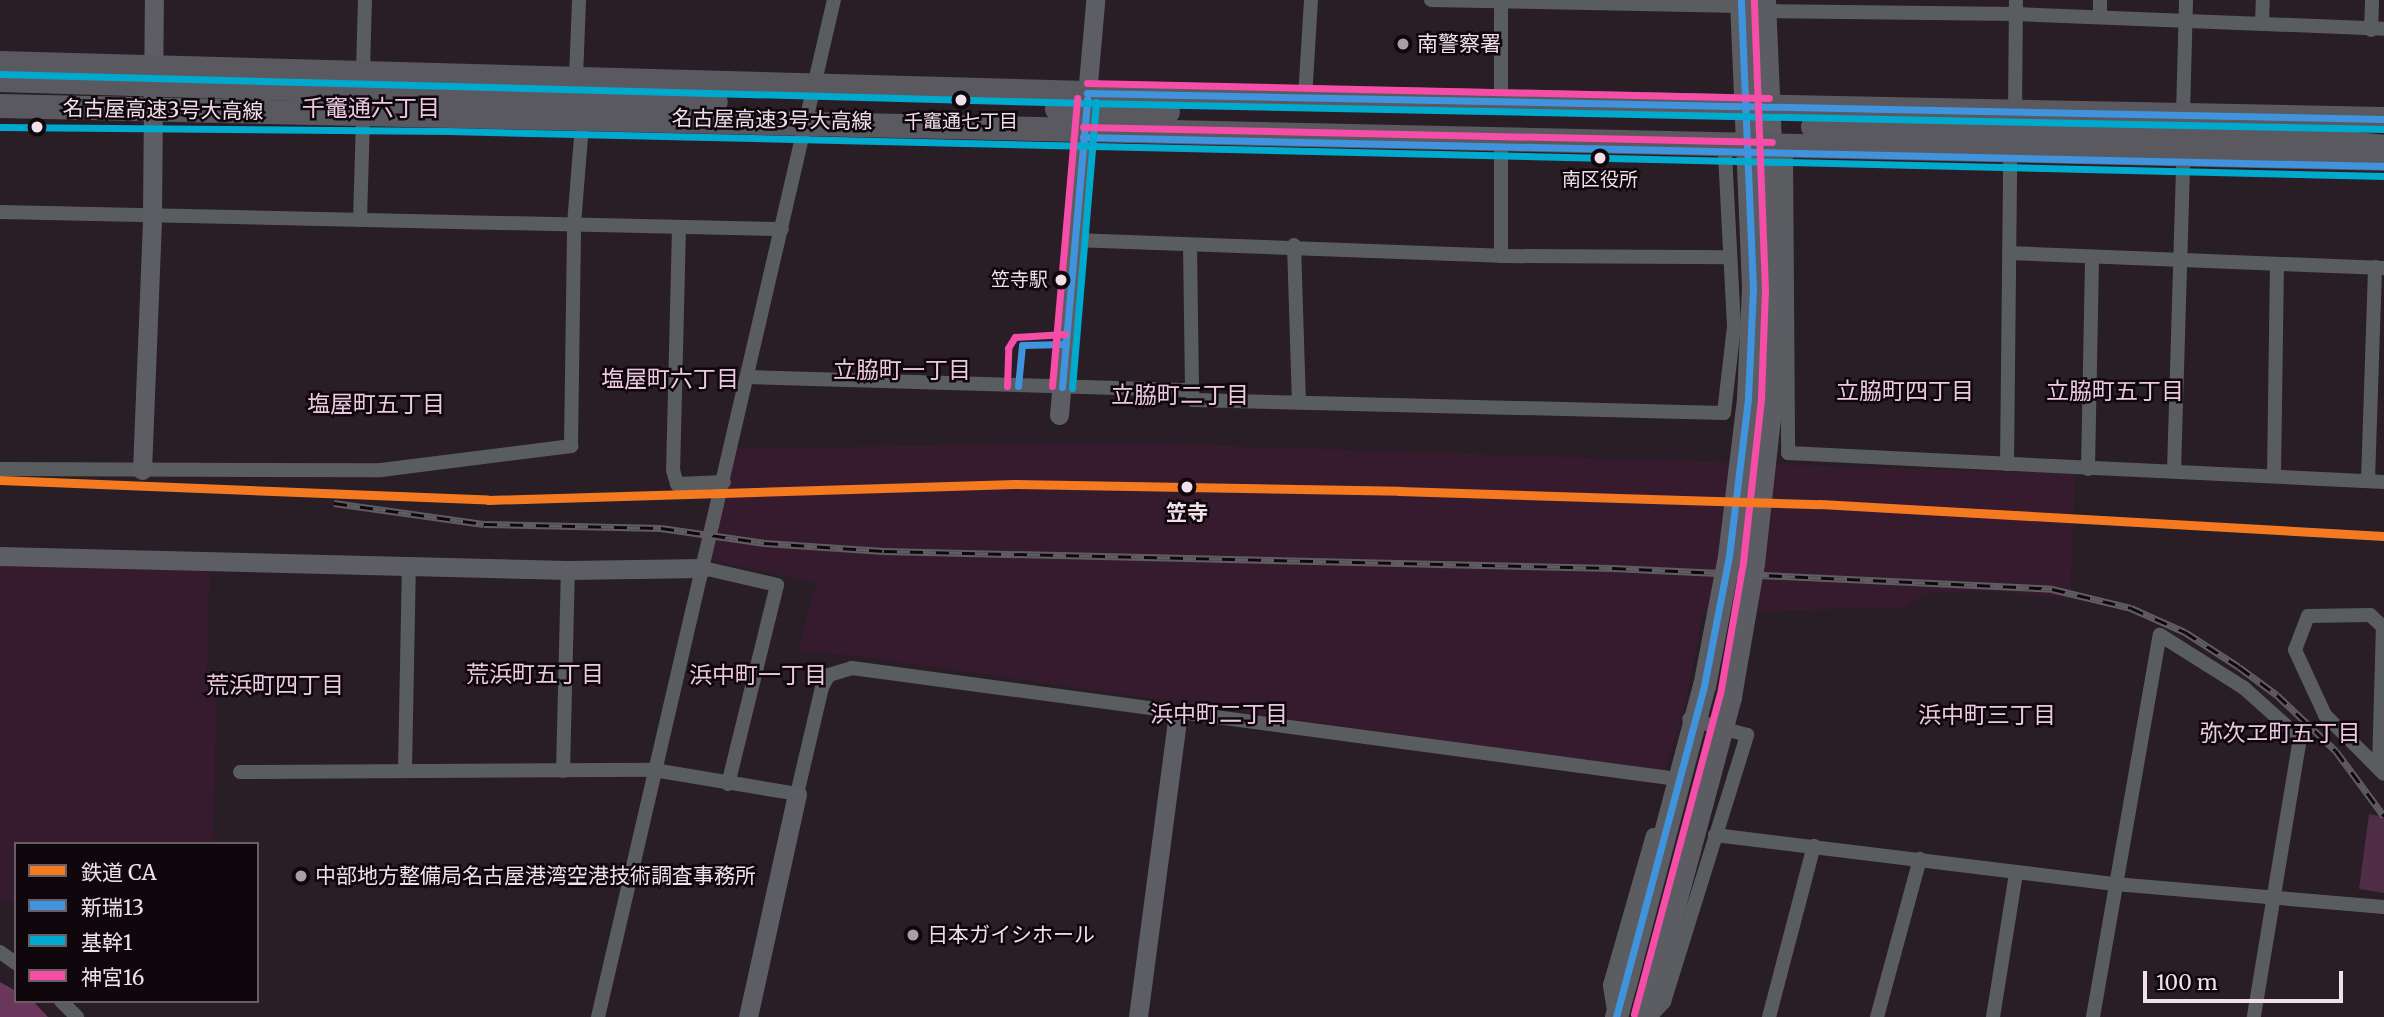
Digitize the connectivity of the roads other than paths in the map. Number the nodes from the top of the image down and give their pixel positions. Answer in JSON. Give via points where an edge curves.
{"nodes":[{"id":1,"x":154,"y":0,"type":"edge"},
{"id":2,"x":365,"y":0,"type":"edge"},
{"id":3,"x":579,"y":0,"type":"edge"},
{"id":4,"x":834,"y":0,"type":"edge"},
{"id":5,"x":1096,"y":0,"type":"edge"},
{"id":6,"x":1311,"y":0,"type":"edge"},
{"id":7,"x":1431,"y":0,"type":"edge"},
{"id":8,"x":2100,"y":0,"type":"edge"},
{"id":9,"x":2186,"y":0,"type":"edge"},
{"id":10,"x":2263,"y":0,"type":"edge"},
{"id":11,"x":2372,"y":0,"type":"edge"},
{"id":12,"x":1501,"y":1,"type":"edge"},
{"id":13,"x":1605,"y":2,"type":"edge"},
{"id":14,"x":1741,"y":3,"type":"edge"},
{"id":15,"x":1765,"y":6,"type":"edge"},
{"id":16,"x":1850,"y":7,"type":"edge"},
{"id":17,"x":1932,"y":7,"type":"edge"},
{"id":18,"x":2016,"y":7,"type":"edge"},
{"id":19,"x":2100,"y":17,"type":"junction"},
{"id":20,"x":2186,"y":21,"type":"junction"},
{"id":21,"x":2262,"y":23,"type":"junction"},
{"id":22,"x":2377,"y":29,"type":"edge"},
{"id":23,"x":0,"y":63,"type":"edge"},
{"id":24,"x":153,"y":68,"type":"junction"},
{"id":25,"x":363,"y":71,"type":"junction"},
{"id":26,"x":576,"y":78,"type":"junction"},
{"id":27,"x":0,"y":80,"type":"edge"},
{"id":28,"x":815,"y":84,"type":"junction"},
{"id":29,"x":1087,"y":93,"type":"junction"},
{"id":30,"x":0,"y":94,"type":"edge"},
{"id":31,"x":1305,"y":98,"type":"junction"},
{"id":32,"x":1501,"y":102,"type":"junction"},
{"id":33,"x":0,"y":106,"type":"edge"},
{"id":34,"x":1758,"y":107,"type":"junction"},
{"id":35,"x":2015,"y":112,"type":"junction"},
{"id":36,"x":2183,"y":115,"type":"junction"},
{"id":37,"x":0,"y":116,"type":"edge"},
{"id":38,"x":150,"y":119,"type":"junction"},
{"id":39,"x":2384,"y":119,"type":"edge"},
{"id":40,"x":363,"y":120,"type":"junction"},
{"id":41,"x":582,"y":125,"type":"junction"},
{"id":42,"x":635,"y":126,"type":"junction"},
{"id":43,"x":804,"y":130,"type":"junction"},
{"id":44,"x":2262,"y":134,"type":"junction"},
{"id":45,"x":2384,"y":135,"type":"edge"},
{"id":46,"x":1083,"y":137,"type":"junction"},
{"id":47,"x":1501,"y":145,"type":"junction"},
{"id":48,"x":2384,"y":146,"type":"edge"},
{"id":49,"x":1779,"y":151,"type":"junction"},
{"id":50,"x":1735,"y":152,"type":"junction"},
{"id":51,"x":2010,"y":157,"type":"junction"},
{"id":52,"x":2384,"y":159,"type":"edge"},
{"id":53,"x":2183,"y":161,"type":"junction"},
{"id":54,"x":2384,"y":166,"type":"edge"},
{"id":55,"x":0,"y":212,"type":"edge"},
{"id":56,"x":152,"y":216,"type":"junction"},
{"id":57,"x":359,"y":220,"type":"junction"},
{"id":58,"x":574,"y":224,"type":"junction"},
{"id":59,"x":679,"y":228,"type":"junction"},
{"id":60,"x":782,"y":229,"type":"junction"},
{"id":61,"x":1074,"y":240,"type":"junction"},
{"id":62,"x":1190,"y":245,"type":"junction"},
{"id":63,"x":1294,"y":245,"type":"junction"},
{"id":64,"x":2009,"y":253,"type":"junction"},
{"id":65,"x":1501,"y":256,"type":"junction"},
{"id":66,"x":1730,"y":257,"type":"junction"},
{"id":67,"x":2092,"y":258,"type":"junction"},
{"id":68,"x":2179,"y":259,"type":"junction"},
{"id":69,"x":2277,"y":264,"type":"junction"},
{"id":70,"x":2379,"y":267,"type":"edge"},
{"id":71,"x":748,"y":377,"type":"junction"},
{"id":72,"x":1062,"y":387,"type":"junction"},
{"id":73,"x":1192,"y":390,"type":"junction"},
{"id":74,"x":1299,"y":401,"type":"junction"},
{"id":75,"x":1059,"y":415,"type":"dead end"},
{"id":76,"x":2007,"y":464,"type":"junction"},
{"id":77,"x":2088,"y":469,"type":"junction"},
{"id":78,"x":0,"y":470,"type":"edge"},
{"id":79,"x":142,"y":470,"type":"junction"},
{"id":80,"x":2174,"y":471,"type":"junction"},
{"id":81,"x":2274,"y":476,"type":"junction"},
{"id":82,"x":2368,"y":480,"type":"junction"},
{"id":83,"x":723,"y":482,"type":"junction"},
{"id":84,"x":2384,"y":482,"type":"edge"},
{"id":85,"x":0,"y":556,"type":"edge"},
{"id":86,"x":409,"y":566,"type":"junction"},
{"id":87,"x":704,"y":568,"type":"junction"},
{"id":88,"x":568,"y":570,"type":"junction"},
{"id":89,"x":1178,"y":715,"type":"junction"},
{"id":90,"x":405,"y":769,"type":"junction"},
{"id":91,"x":654,"y":770,"type":"junction"},
{"id":92,"x":563,"y":771,"type":"junction"},
{"id":93,"x":2382,"y":771,"type":"edge"},
{"id":94,"x":240,"y":772,"type":"dead end"},
{"id":95,"x":1670,"y":778,"type":"junction"},
{"id":96,"x":729,"y":784,"type":"junction"},
{"id":97,"x":797,"y":794,"type":"junction"},
{"id":98,"x":1715,"y":835,"type":"junction"},
{"id":99,"x":1814,"y":846,"type":"junction"},
{"id":100,"x":1920,"y":859,"type":"junction"},
{"id":101,"x":2016,"y":873,"type":"junction"},
{"id":102,"x":2115,"y":884,"type":"junction"},
{"id":103,"x":2273,"y":896,"type":"junction"},
{"id":104,"x":2384,"y":906,"type":"edge"},
{"id":105,"x":63,"y":1003,"type":"edge"},
{"id":106,"x":76,"y":1017,"type":"edge"},
{"id":107,"x":598,"y":1017,"type":"edge"},
{"id":108,"x":748,"y":1017,"type":"edge"},
{"id":109,"x":1139,"y":1017,"type":"edge"},
{"id":110,"x":1615,"y":1017,"type":"edge"},
{"id":111,"x":1644,"y":1017,"type":"edge"},
{"id":112,"x":1650,"y":1017,"type":"edge"},
{"id":113,"x":1769,"y":1017,"type":"edge"},
{"id":114,"x":1877,"y":1017,"type":"edge"},
{"id":115,"x":1993,"y":1017,"type":"edge"},
{"id":116,"x":2093,"y":1017,"type":"edge"},
{"id":117,"x":2254,"y":1017,"type":"edge"}],
"edges":[{"from":1,"to":24,"type":"street"},
{"from":2,"to":25,"type":"street"},
{"from":3,"to":26,"type":"street"},
{"from":4,"to":28,"type":"street"},
{"from":5,"to":29,"type":"street"},
{"from":6,"to":31,"type":"street"},
{"from":7,"to":12,"type":"street"},
{"from":8,"to":19,"type":"street"},
{"from":9,"to":20,"type":"street"},
{"from":10,"to":21,"type":"street"},
{"from":11,"to":22,"type":"street"},
{"from":12,"to":13,"type":"street"},
{"from":12,"to":32,"type":"street"},
{"from":13,"to":14,"type":"street"},
{"from":14,"to":34,"type":"main road"},
{"from":15,"to":16,"type":"street"},
{"from":15,"to":34,"type":"main road"},
{"from":16,"to":17,"type":"street"},
{"from":17,"to":18,"type":"street"},
{"from":18,"to":19,"type":"street"},
{"from":18,"to":35,"type":"street"},
{"from":19,"to":20,"type":"street"},
{"from":20,"to":21,"type":"street"},
{"from":20,"to":36,"type":"street"},
{"from":21,"to":22,"type":"street"},
{"from":23,"to":24,"type":"highway"},
{"from":24,"to":25,"type":"highway"},
{"from":24,"to":38,"type":"street"},
{"from":25,"to":26,"type":"highway"},
{"from":26,"to":28,"type":"highway"},
{"from":27,"to":44,"type":"highway","name":"名古屋高速3号大高線","bridge":true,"via":[[742,102]]},
{"from":28,"to":29,"type":"highway"},
{"from":28,"to":43,"type":"street"},
{"from":29,"to":31,"type":"highway"},
{"from":29,"to":46,"type":"street"},
{"from":30,"to":42,"type":"highway","via":[[540,106]]},
{"from":31,"to":32,"type":"highway"},
{"from":32,"to":34,"type":"highway"},
{"from":33,"to":52,"type":"highway","name":"名古屋高速3号大高線","bridge":true},
{"from":34,"to":35,"type":"highway"},
{"from":34,"to":49,"type":"main road"},
{"from":34,"to":50,"type":"main road"},
{"from":35,"to":36,"type":"highway"},
{"from":36,"to":39,"type":"highway"},
{"from":37,"to":38,"type":"highway"},
{"from":38,"to":40,"type":"highway"},
{"from":38,"to":56,"type":"street"},
{"from":40,"to":41,"type":"highway"},
{"from":40,"to":57,"type":"street"},
{"from":41,"to":42,"type":"highway"},
{"from":41,"to":58,"type":"street"},
{"from":42,"to":43,"type":"highway"},
{"from":43,"to":46,"type":"highway"},
{"from":43,"to":60,"type":"street"},
{"from":44,"to":45,"type":"highway","name":"名古屋高速3号大高線"},
{"from":44,"to":48,"type":"highway"},
{"from":46,"to":47,"type":"highway"},
{"from":46,"to":61,"type":"street"},
{"from":47,"to":50,"type":"highway"},
{"from":47,"to":65,"type":"street"},
{"from":49,"to":50,"type":"highway"},
{"from":49,"to":51,"type":"highway"},
{"from":49,"to":76,"type":"street","via":[[1788,453]]},
{"from":49,"to":111,"type":"main road","bridge":true,"via":[[1776,290],[1764,467],[1730,696]]},
{"from":50,"to":66,"type":"street"},
{"from":50,"to":110,"type":"main road","bridge":true,"via":[[1753,289],[1748,398],[1729,556],[1704,687]]},
{"from":51,"to":53,"type":"highway"},
{"from":51,"to":64,"type":"street"},
{"from":53,"to":54,"type":"highway"},
{"from":53,"to":68,"type":"street"},
{"from":55,"to":56,"type":"street"},
{"from":56,"to":57,"type":"street"},
{"from":56,"to":79,"type":"street"},
{"from":57,"to":58,"type":"street"},
{"from":58,"to":59,"type":"street"},
{"from":58,"to":79,"type":"street","via":[[571,446],[382,470]]},
{"from":59,"to":60,"type":"street"},
{"from":59,"to":83,"type":"street","via":[[673,470],[677,484]]},
{"from":60,"to":71,"type":"street"},
{"from":61,"to":62,"type":"street"},
{"from":61,"to":72,"type":"street"},
{"from":62,"to":63,"type":"street"},
{"from":62,"to":73,"type":"street"},
{"from":63,"to":65,"type":"street"},
{"from":63,"to":74,"type":"street"},
{"from":64,"to":67,"type":"street"},
{"from":64,"to":76,"type":"street"},
{"from":65,"to":66,"type":"street"},
{"from":66,"to":74,"type":"street","via":[[1734,326],[1724,413]]},
{"from":67,"to":68,"type":"street"},
{"from":67,"to":77,"type":"street"},
{"from":68,"to":69,"type":"street"},
{"from":68,"to":80,"type":"street"},
{"from":69,"to":70,"type":"street"},
{"from":69,"to":81,"type":"street"},
{"from":70,"to":82,"type":"street"},
{"from":71,"to":72,"type":"street"},
{"from":71,"to":83,"type":"street"},
{"from":72,"to":73,"type":"street"},
{"from":72,"to":75,"type":"street"},
{"from":73,"to":74,"type":"street","via":[[1192,400]]},
{"from":76,"to":77,"type":"street"},
{"from":77,"to":80,"type":"street"},
{"from":78,"to":79,"type":"street"},
{"from":80,"to":81,"type":"street"},
{"from":81,"to":82,"type":"street"},
{"from":82,"to":84,"type":"street"},
{"from":83,"to":87,"type":"street"},
{"from":85,"to":86,"type":"street"},
{"from":86,"to":88,"type":"street"},
{"from":86,"to":90,"type":"street"},
{"from":87,"to":88,"type":"street"},
{"from":87,"to":91,"type":"street"},
{"from":87,"to":96,"type":"street","via":[[777,585]]},
{"from":88,"to":92,"type":"street"},
{"from":89,"to":95,"type":"street"},
{"from":89,"to":97,"type":"street","via":[[852,668],[838,670],[828,675],[822,687]]},
{"from":89,"to":109,"type":"street"},
{"from":90,"to":92,"type":"street"},
{"from":90,"to":94,"type":"street"},
{"from":91,"to":92,"type":"street"},
{"from":91,"to":96,"type":"street"},
{"from":91,"to":107,"type":"street"},
{"from":93,"to":93,"type":"street","via":[[2383,627],[2370,615],[2308,616],[2295,650],[2325,715]]},
{"from":95,"to":98,"type":"street","via":[[1686,718],[1747,735]]},
{"from":95,"to":110,"type":"street","via":[[1610,985]]},
{"from":96,"to":97,"type":"street"},
{"from":97,"to":108,"type":"street"},
{"from":98,"to":99,"type":"street"},
{"from":98,"to":112,"type":"street","via":[[1664,1002]]},
{"from":99,"to":100,"type":"street"},
{"from":99,"to":113,"type":"street"},
{"from":100,"to":101,"type":"street"},
{"from":100,"to":114,"type":"street"},
{"from":101,"to":102,"type":"street"},
{"from":101,"to":115,"type":"street"},
{"from":102,"to":103,"type":"street"},
{"from":102,"to":103,"type":"street","via":[[2160,635],[2244,688],[2300,738]]},
{"from":102,"to":116,"type":"street"},
{"from":103,"to":104,"type":"street"},
{"from":103,"to":117,"type":"street"},
{"from":105,"to":106,"type":"street"}]}
